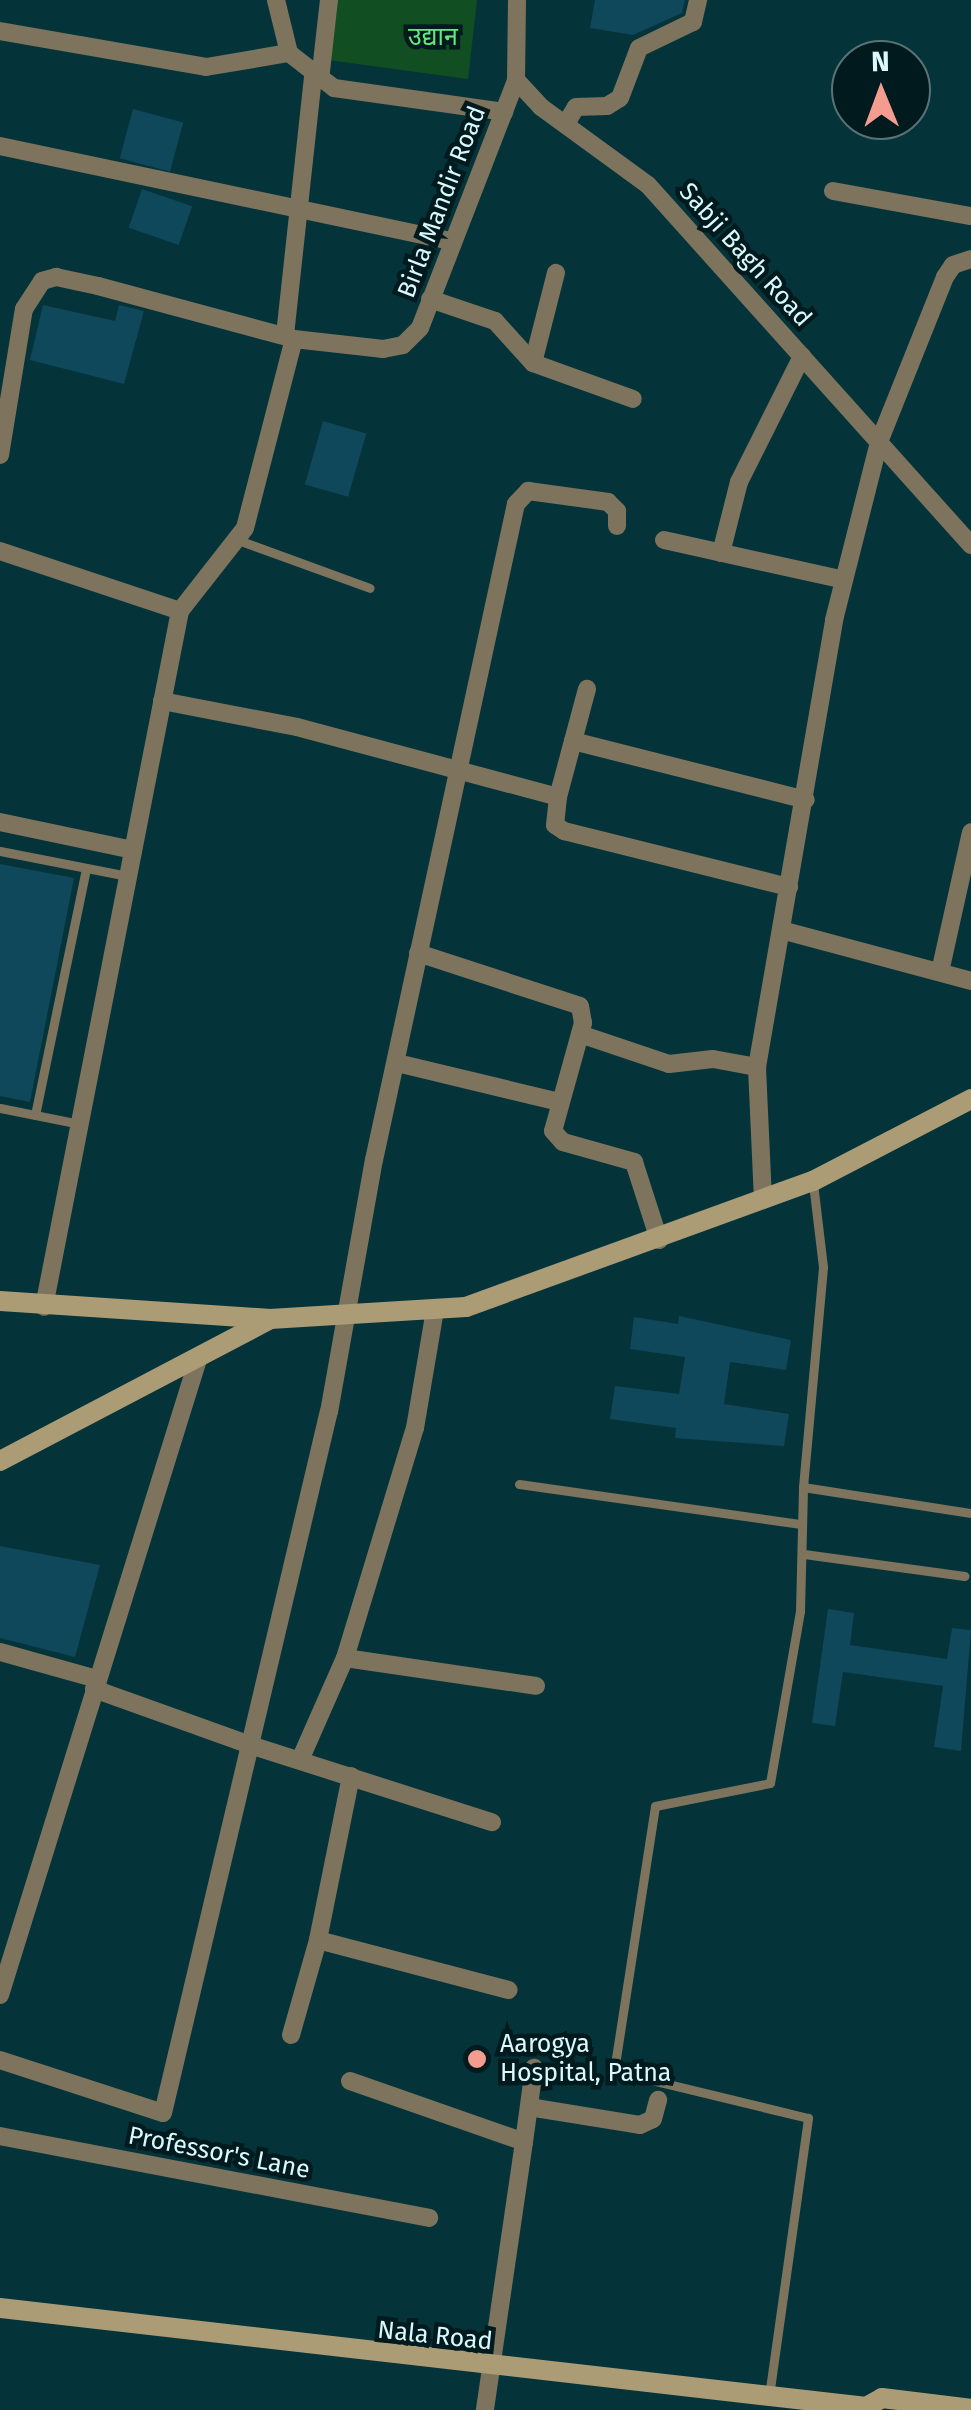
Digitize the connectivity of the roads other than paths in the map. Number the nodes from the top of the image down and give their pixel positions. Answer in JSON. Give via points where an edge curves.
{"nodes":[{"id":1,"x":276,"y":0,"type":"edge"},
{"id":2,"x":329,"y":0,"type":"edge"},
{"id":3,"x":517,"y":0,"type":"edge"},
{"id":4,"x":698,"y":0,"type":"edge"},
{"id":5,"x":0,"y":31,"type":"edge"},
{"id":6,"x":289,"y":54,"type":"junction"},
{"id":7,"x":316,"y":78,"type":"junction"},
{"id":8,"x":516,"y":80,"type":"junction"},
{"id":9,"x":504,"y":112,"type":"junction"},
{"id":10,"x":568,"y":122,"type":"junction"},
{"id":11,"x":0,"y":146,"type":"edge"},
{"id":12,"x":833,"y":191,"type":"dead end"},
{"id":13,"x":299,"y":209,"type":"junction"},
{"id":14,"x":971,"y":216,"type":"edge"},
{"id":15,"x":452,"y":241,"type":"junction"},
{"id":16,"x":971,"y":259,"type":"edge"},
{"id":17,"x":556,"y":273,"type":"dead end"},
{"id":18,"x":430,"y":299,"type":"junction"},
{"id":19,"x":289,"y":337,"type":"junction"},
{"id":20,"x":802,"y":356,"type":"junction"},
{"id":21,"x":533,"y":363,"type":"junction"},
{"id":22,"x":633,"y":400,"type":"dead end"},
{"id":23,"x":879,"y":442,"type":"junction"},
{"id":24,"x":0,"y":454,"type":"edge"},
{"id":25,"x":617,"y":526,"type":"dead end"},
{"id":26,"x":238,"y":540,"type":"junction"},
{"id":27,"x":664,"y":540,"type":"dead end"},
{"id":28,"x":971,"y":545,"type":"edge"},
{"id":29,"x":0,"y":551,"type":"edge"},
{"id":30,"x":721,"y":553,"type":"junction"},
{"id":31,"x":844,"y":580,"type":"junction"},
{"id":32,"x":370,"y":588,"type":"dead end"},
{"id":33,"x":180,"y":611,"type":"junction"},
{"id":34,"x":587,"y":689,"type":"dead end"},
{"id":35,"x":162,"y":702,"type":"junction"},
{"id":36,"x":573,"y":741,"type":"junction"},
{"id":37,"x":457,"y":773,"type":"junction"},
{"id":38,"x":558,"y":797,"type":"junction"},
{"id":39,"x":806,"y":800,"type":"junction"},
{"id":40,"x":0,"y":822,"type":"edge"},
{"id":41,"x":971,"y":832,"type":"edge"},
{"id":42,"x":134,"y":850,"type":"junction"},
{"id":43,"x":0,"y":851,"type":"edge"},
{"id":44,"x":86,"y":868,"type":"junction"},
{"id":45,"x":128,"y":876,"type":"junction"},
{"id":46,"x":789,"y":887,"type":"junction"},
{"id":47,"x":785,"y":932,"type":"junction"},
{"id":48,"x":418,"y":953,"type":"junction"},
{"id":49,"x":940,"y":972,"type":"junction"},
{"id":50,"x":971,"y":981,"type":"edge"},
{"id":51,"x":580,"y":1034,"type":"junction"},
{"id":52,"x":398,"y":1062,"type":"junction"},
{"id":53,"x":758,"y":1067,"type":"junction"},
{"id":54,"x":971,"y":1099,"type":"edge"},
{"id":55,"x":560,"y":1102,"type":"junction"},
{"id":56,"x":0,"y":1108,"type":"edge"},
{"id":57,"x":35,"y":1115,"type":"junction"},
{"id":58,"x":80,"y":1124,"type":"junction"},
{"id":59,"x":813,"y":1181,"type":"junction"},
{"id":60,"x":763,"y":1200,"type":"junction"},
{"id":61,"x":659,"y":1240,"type":"junction"},
{"id":62,"x":0,"y":1301,"type":"edge"},
{"id":63,"x":44,"y":1307,"type":"junction"},
{"id":64,"x":436,"y":1310,"type":"junction"},
{"id":65,"x":342,"y":1316,"type":"junction"},
{"id":66,"x":270,"y":1318,"type":"junction"},
{"id":67,"x":199,"y":1356,"type":"junction"},
{"id":68,"x":0,"y":1462,"type":"edge"},
{"id":69,"x":518,"y":1484,"type":"dead end"},
{"id":70,"x":803,"y":1487,"type":"junction"},
{"id":71,"x":971,"y":1513,"type":"edge"},
{"id":72,"x":801,"y":1524,"type":"junction"},
{"id":73,"x":804,"y":1554,"type":"junction"},
{"id":74,"x":965,"y":1576,"type":"dead end"},
{"id":75,"x":0,"y":1652,"type":"edge"},
{"id":76,"x":345,"y":1658,"type":"junction"},
{"id":77,"x":96,"y":1684,"type":"junction"},
{"id":78,"x":536,"y":1686,"type":"dead end"},
{"id":79,"x":250,"y":1745,"type":"junction"},
{"id":80,"x":300,"y":1760,"type":"junction"},
{"id":81,"x":351,"y":1776,"type":"junction"},
{"id":82,"x":492,"y":1822,"type":"dead end"},
{"id":83,"x":318,"y":1940,"type":"junction"},
{"id":84,"x":510,"y":1990,"type":"dead end"},
{"id":85,"x":0,"y":1995,"type":"edge"},
{"id":86,"x":291,"y":2036,"type":"dead end"},
{"id":87,"x":0,"y":2060,"type":"edge"},
{"id":88,"x":534,"y":2068,"type":"dead end"},
{"id":89,"x":350,"y":2081,"type":"dead end"},
{"id":90,"x":658,"y":2100,"type":"dead end"},
{"id":91,"x":529,"y":2107,"type":"junction"},
{"id":92,"x":0,"y":2136,"type":"edge"},
{"id":93,"x":524,"y":2142,"type":"junction"},
{"id":94,"x":429,"y":2218,"type":"dead end"},
{"id":95,"x":0,"y":2308,"type":"edge"},
{"id":96,"x":490,"y":2367,"type":"junction"},
{"id":97,"x":768,"y":2399,"type":"junction"},
{"id":98,"x":868,"y":2408,"type":"edge"},
{"id":99,"x":971,"y":2409,"type":"edge"},
{"id":100,"x":485,"y":2410,"type":"edge"}],
"edges":[{"from":1,"to":6,"type":"street"},
{"from":2,"to":7,"type":"street"},
{"from":3,"to":8,"type":"street"},
{"from":4,"to":10,"type":"street","via":[[694,22],[640,48],[620,98],[607,106],[576,106]]},
{"from":5,"to":6,"type":"street","via":[[206,67]]},
{"from":6,"to":7,"type":"street"},
{"from":7,"to":9,"type":"street","via":[[378,98]]},
{"from":7,"to":13,"type":"street"},
{"from":8,"to":9,"type":"street","name":"Birla Mandir Road"},
{"from":8,"to":10,"type":"street","name":"Sabji Bagh Road"},
{"from":9,"to":15,"type":"street","name":"Birla Mandir Road"},
{"from":10,"to":20,"type":"street","name":"Sabji Bagh Road","via":[[648,185]]},
{"from":11,"to":13,"type":"street"},
{"from":12,"to":14,"type":"street"},
{"from":13,"to":15,"type":"street"},
{"from":13,"to":19,"type":"street"},
{"from":15,"to":18,"type":"street","name":"Birla Mandir Road"},
{"from":16,"to":23,"type":"street","via":[[945,277]]},
{"from":17,"to":21,"type":"street"},
{"from":18,"to":19,"type":"street","name":"Birla Mandir Road","via":[[420,328],[403,345],[383,349]]},
{"from":18,"to":21,"type":"street","via":[[495,321]]},
{"from":19,"to":24,"type":"street","via":[[98,286],[56,277],[42,282],[24,308]]},
{"from":19,"to":26,"type":"street","via":[[259,494]]},
{"from":20,"to":23,"type":"street","name":"Sabji Bagh Road"},
{"from":20,"to":30,"type":"street","via":[[744,469]]},
{"from":21,"to":22,"type":"street"},
{"from":23,"to":28,"type":"street","name":"Sabji Bagh Road"},
{"from":23,"to":31,"type":"street"},
{"from":25,"to":37,"type":"street","via":[[617,510],[608,502],[520,496]]},
{"from":26,"to":32,"type":"lane"},
{"from":26,"to":33,"type":"street"},
{"from":27,"to":30,"type":"street"},
{"from":29,"to":33,"type":"street"},
{"from":30,"to":31,"type":"street"},
{"from":31,"to":39,"type":"street"},
{"from":33,"to":35,"type":"street"},
{"from":34,"to":36,"type":"street"},
{"from":35,"to":37,"type":"street","via":[[297,727]]},
{"from":35,"to":42,"type":"street"},
{"from":36,"to":38,"type":"street"},
{"from":36,"to":39,"type":"street"},
{"from":37,"to":38,"type":"street"},
{"from":37,"to":48,"type":"street"},
{"from":38,"to":46,"type":"street","via":[[556,826],[564,831]]},
{"from":39,"to":46,"type":"street"},
{"from":40,"to":42,"type":"street"},
{"from":41,"to":49,"type":"street"},
{"from":42,"to":45,"type":"street"},
{"from":43,"to":44,"type":"lane"},
{"from":44,"to":45,"type":"lane"},
{"from":44,"to":57,"type":"lane"},
{"from":45,"to":58,"type":"street"},
{"from":46,"to":47,"type":"street"},
{"from":47,"to":49,"type":"street"},
{"from":47,"to":53,"type":"street"},
{"from":48,"to":51,"type":"street","via":[[567,996],[580,1006]]},
{"from":48,"to":52,"type":"street"},
{"from":49,"to":50,"type":"street"},
{"from":51,"to":53,"type":"street","via":[[668,1064],[713,1059]]},
{"from":51,"to":55,"type":"street"},
{"from":52,"to":55,"type":"street"},
{"from":52,"to":65,"type":"street"},
{"from":53,"to":60,"type":"street"},
{"from":54,"to":59,"type":"main road"},
{"from":55,"to":61,"type":"street","via":[[556,1138],[617,1156],[641,1171]]},
{"from":56,"to":57,"type":"lane"},
{"from":57,"to":58,"type":"lane"},
{"from":58,"to":63,"type":"street"},
{"from":59,"to":60,"type":"main road"},
{"from":59,"to":70,"type":"lane","via":[[823,1267]]},
{"from":60,"to":61,"type":"main road"},
{"from":61,"to":64,"type":"main road","via":[[494,1299]]},
{"from":62,"to":63,"type":"main road"},
{"from":63,"to":66,"type":"main road"},
{"from":64,"to":65,"type":"main road"},
{"from":64,"to":76,"type":"street","via":[[415,1428]]},
{"from":65,"to":66,"type":"main road"},
{"from":65,"to":79,"type":"street","via":[[330,1412]]},
{"from":66,"to":67,"type":"main road"},
{"from":67,"to":68,"type":"main road"},
{"from":67,"to":77,"type":"street"},
{"from":69,"to":72,"type":"lane"},
{"from":70,"to":71,"type":"lane"},
{"from":70,"to":72,"type":"lane"},
{"from":72,"to":73,"type":"lane"},
{"from":73,"to":74,"type":"lane"},
{"from":73,"to":97,"type":"lane","via":[[770,1783],[655,1806],[614,2071],[808,2118]]},
{"from":75,"to":77,"type":"street"},
{"from":76,"to":78,"type":"street"},
{"from":76,"to":80,"type":"street"},
{"from":77,"to":79,"type":"street"},
{"from":77,"to":85,"type":"street"},
{"from":79,"to":80,"type":"street"},
{"from":79,"to":87,"type":"street","via":[[163,2113]]},
{"from":80,"to":81,"type":"street"},
{"from":81,"to":82,"type":"street"},
{"from":81,"to":83,"type":"street"},
{"from":83,"to":84,"type":"street"},
{"from":83,"to":86,"type":"street"},
{"from":88,"to":91,"type":"street"},
{"from":89,"to":93,"type":"street"},
{"from":90,"to":91,"type":"street","via":[[653,2119],[640,2125]]},
{"from":91,"to":93,"type":"street"},
{"from":92,"to":94,"type":"street","name":"Professor's Lane"},
{"from":93,"to":96,"type":"street"},
{"from":95,"to":96,"type":"main road","name":"Nala Road"},
{"from":96,"to":97,"type":"main road","name":"Nala Road"},
{"from":96,"to":100,"type":"street"},
{"from":97,"to":98,"type":"main road","name":"Nala Road"},
{"from":98,"to":99,"type":"main road","name":"Nala Road","via":[[882,2398]]}]}
